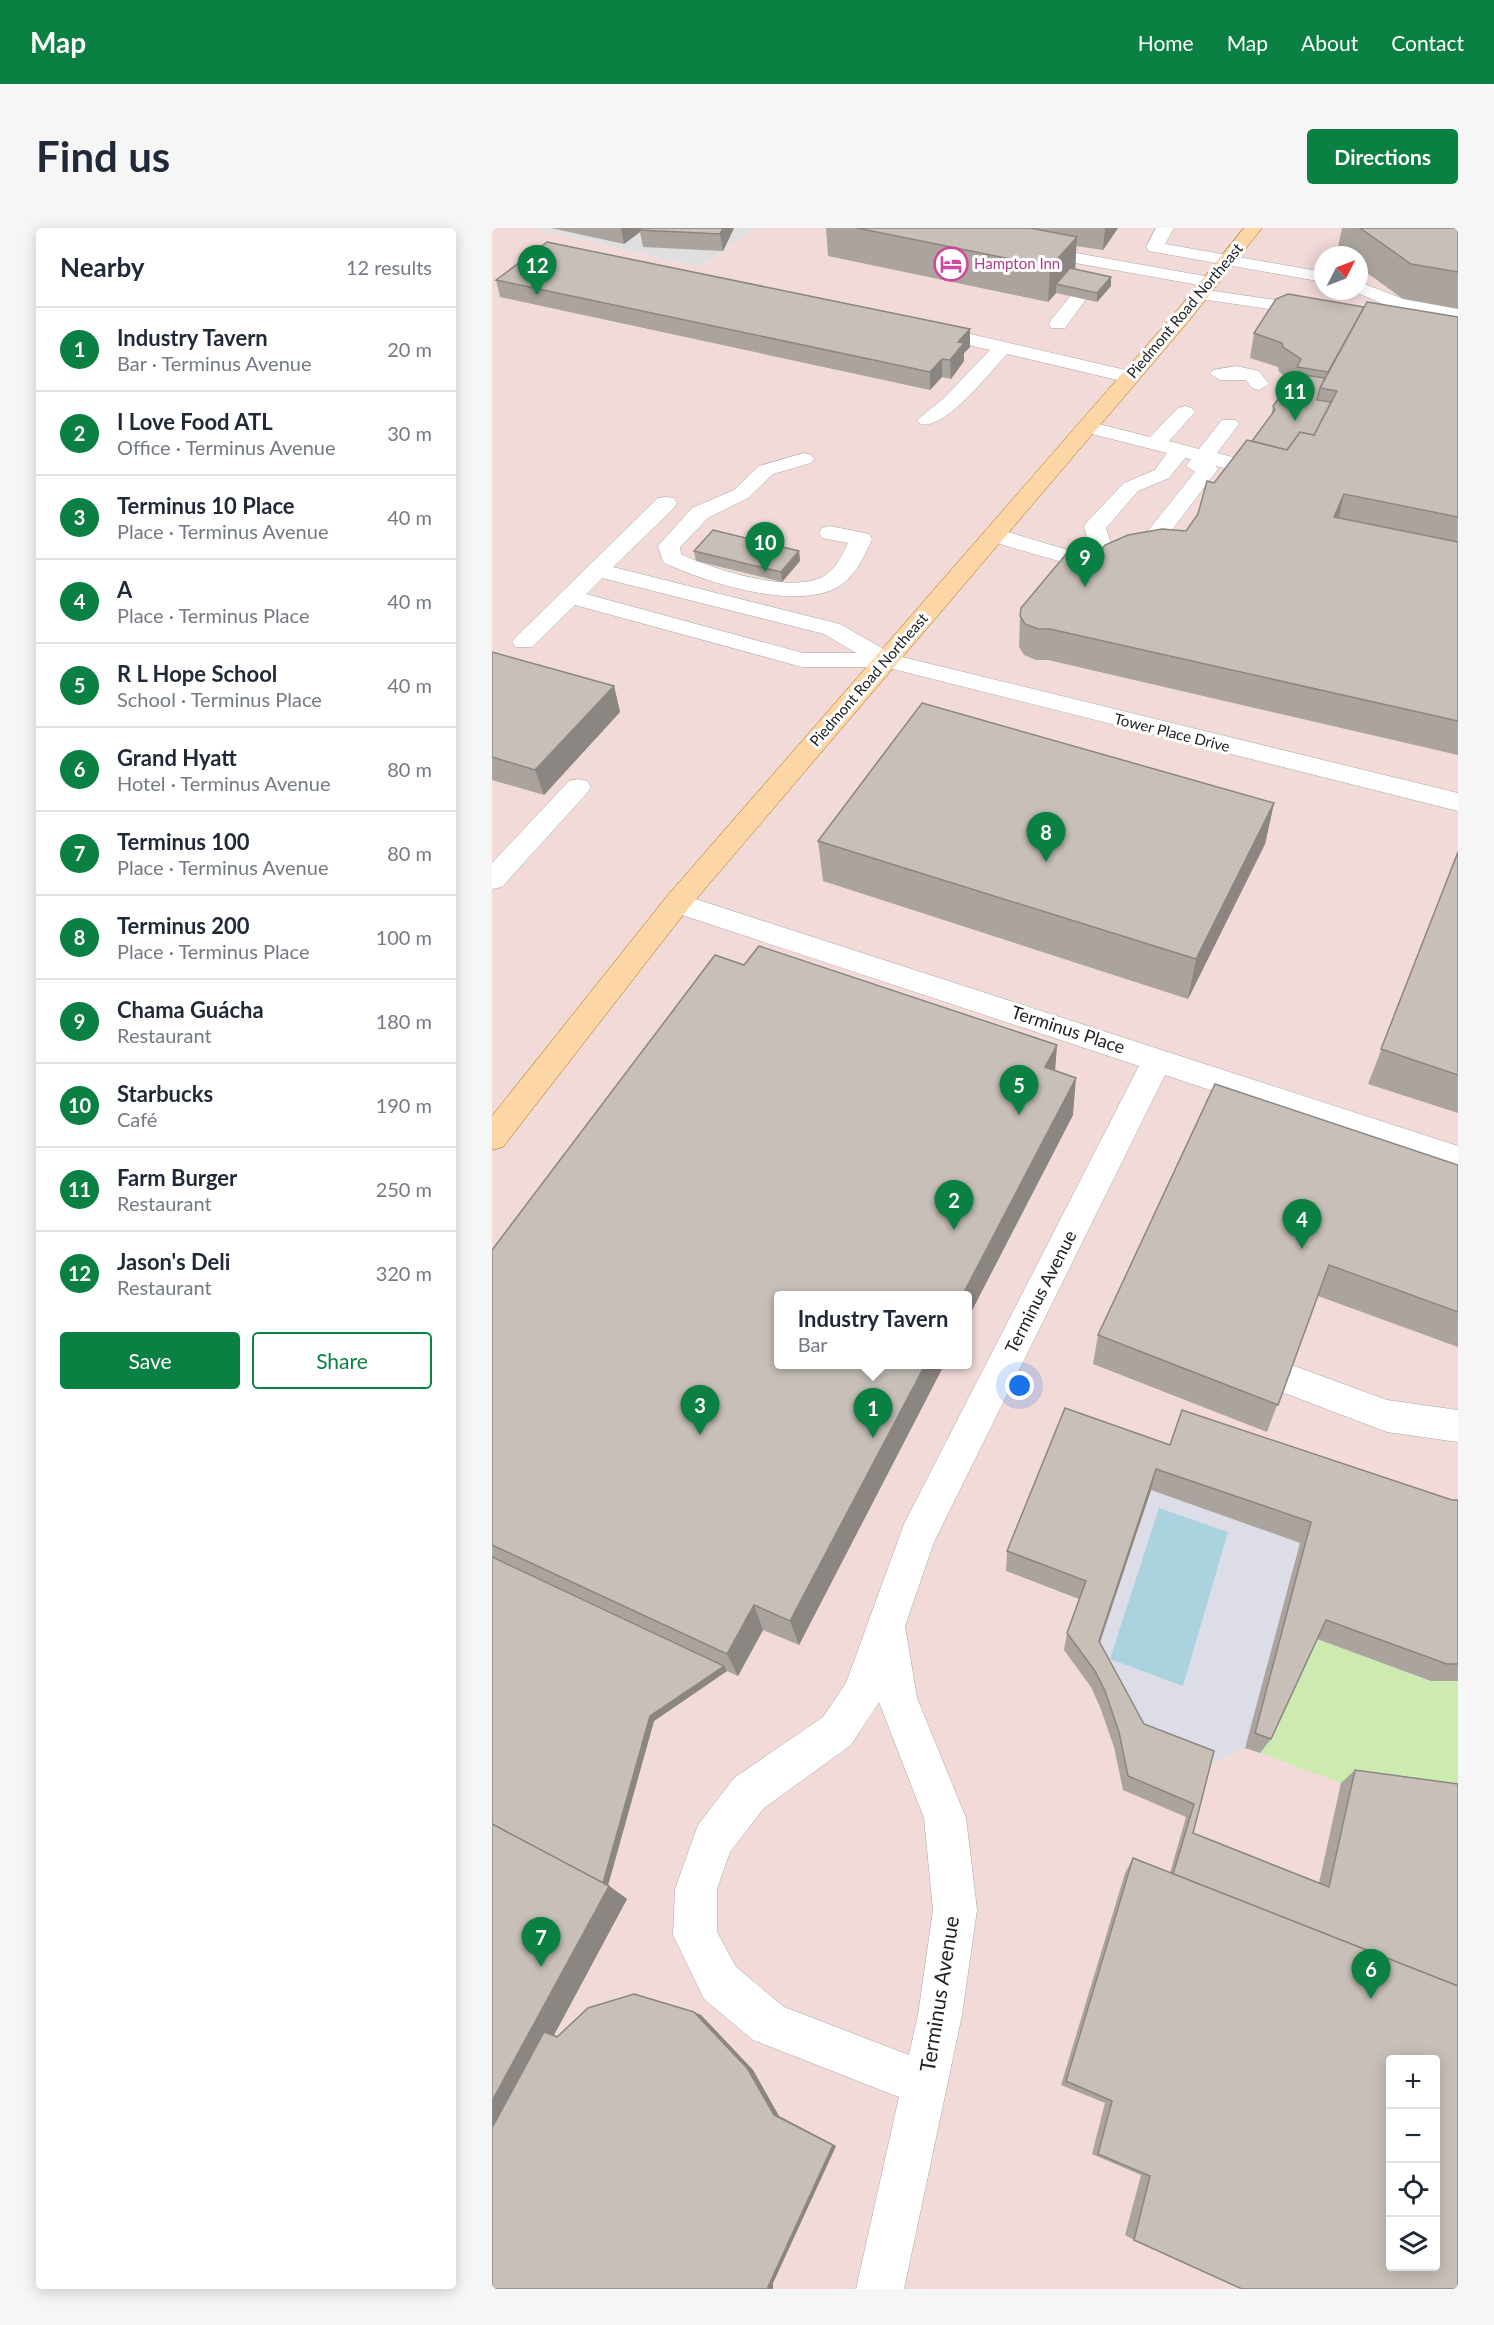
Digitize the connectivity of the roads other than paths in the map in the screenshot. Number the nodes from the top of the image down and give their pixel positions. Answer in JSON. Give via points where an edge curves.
{"nodes":[{"id":1,"x":1165,"y":228,"type":"edge"},
{"id":2,"x":1253,"y":228,"type":"edge"},
{"id":3,"x":1009,"y":247,"type":"edge"},
{"id":4,"x":1227,"y":260,"type":"junction"},
{"id":5,"x":1111,"y":264,"type":"junction"},
{"id":6,"x":1314,"y":275,"type":"edge"},
{"id":7,"x":1091,"y":282,"type":"edge"},
{"id":8,"x":1205,"y":288,"type":"junction"},
{"id":9,"x":1368,"y":291,"type":"edge"},
{"id":10,"x":1078,"y":298,"type":"edge"},
{"id":11,"x":1340,"y":314,"type":"edge"},
{"id":12,"x":1458,"y":314,"type":"edge"},
{"id":13,"x":1058,"y":324,"type":"dead end"},
{"id":14,"x":1411,"y":324,"type":"edge"},
{"id":15,"x":911,"y":327,"type":"edge"},
{"id":16,"x":1458,"y":331,"type":"edge"},
{"id":17,"x":1003,"y":347,"type":"junction"},
{"id":18,"x":1220,"y":374,"type":"dead end"},
{"id":19,"x":1130,"y":377,"type":"junction"},
{"id":20,"x":1259,"y":384,"type":"dead end"},
{"id":21,"x":1185,"y":412,"type":"dead end"},
{"id":22,"x":927,"y":420,"type":"dead end"},
{"id":23,"x":1228,"y":424,"type":"dead end"},
{"id":24,"x":1087,"y":427,"type":"junction"},
{"id":25,"x":1160,"y":439,"type":"junction"},
{"id":26,"x":1180,"y":451,"type":"junction"},
{"id":27,"x":1203,"y":457,"type":"junction"},
{"id":28,"x":804,"y":459,"type":"dead end"},
{"id":29,"x":1295,"y":479,"type":"edge"},
{"id":30,"x":666,"y":503,"type":"dead end"},
{"id":31,"x":830,"y":532,"type":"dead end"},
{"id":32,"x":994,"y":535,"type":"junction"},
{"id":33,"x":1151,"y":542,"type":"edge"},
{"id":34,"x":598,"y":570,"type":"junction"},
{"id":35,"x":570,"y":597,"type":"junction"},
{"id":36,"x":524,"y":642,"type":"dead end"},
{"id":37,"x":886,"y":660,"type":"junction"},
{"id":38,"x":578,"y":787,"type":"dead end"},
{"id":39,"x":1458,"y":802,"type":"edge"},
{"id":40,"x":492,"y":880,"type":"edge"},
{"id":41,"x":677,"y":903,"type":"junction"},
{"id":42,"x":1158,"y":1059,"type":"junction"},
{"id":43,"x":492,"y":1138,"type":"edge"},
{"id":44,"x":1458,"y":1159,"type":"edge"},
{"id":45,"x":1287,"y":1378,"type":"edge"},
{"id":46,"x":1458,"y":1426,"type":"edge"},
{"id":47,"x":888,"y":1626,"type":"junction"},
{"id":48,"x":926,"y":2084,"type":"junction"},
{"id":49,"x":880,"y":2289,"type":"edge"}],
"edges":[{"from":1,"to":4,"type":"street","via":[[1155,247]]},
{"from":2,"to":4,"type":"main road","name":"Piedmont Road Northeast"},
{"from":3,"to":5,"type":"street"},
{"from":4,"to":6,"type":"street"},
{"from":4,"to":8,"type":"main road","name":"Piedmont Road Northeast"},
{"from":5,"to":7,"type":"street"},
{"from":5,"to":8,"type":"street"},
{"from":8,"to":11,"type":"street"},
{"from":8,"to":19,"type":"main road","name":"Piedmont Road Northeast"},
{"from":9,"to":12,"type":"street","via":[[1396,303]]},
{"from":10,"to":13,"type":"street"},
{"from":14,"to":16,"type":"street"},
{"from":15,"to":17,"type":"street"},
{"from":17,"to":19,"type":"street"},
{"from":17,"to":22,"type":"street","via":[[951,402]]},
{"from":18,"to":20,"type":"street","via":[[1252,375]]},
{"from":19,"to":24,"type":"main road","name":"Piedmont Road Northeast"},
{"from":21,"to":25,"type":"street"},
{"from":23,"to":27,"type":"street"},
{"from":24,"to":25,"type":"street"},
{"from":24,"to":32,"type":"main road","name":"Piedmont Road Northeast"},
{"from":25,"to":26,"type":"street"},
{"from":26,"to":27,"type":"street"},
{"from":26,"to":32,"type":"street","via":[[1162,474],[1131,487],[1095,527],[1102,550],[1090,563]]},
{"from":27,"to":29,"type":"street"},
{"from":27,"to":33,"type":"street","via":[[1196,466],[1208,469]]},
{"from":28,"to":31,"type":"street","via":[[766,470],[741,494],[700,513],[669,546],[671,557],[685,565],[748,583],[796,589],[830,582],[854,556],[861,539]]},
{"from":30,"to":34,"type":"street"},
{"from":32,"to":37,"type":"main road","name":"Piedmont Road Northeast"},
{"from":34,"to":35,"type":"street"},
{"from":34,"to":37,"type":"street","via":[[832,629]]},
{"from":35,"to":36,"type":"street"},
{"from":35,"to":37,"type":"street","via":[[802,660]]},
{"from":37,"to":39,"type":"street","name":"Tower Place Drive"},
{"from":37,"to":41,"type":"main road","name":"Piedmont Road Northeast"},
{"from":38,"to":40,"type":"street"},
{"from":41,"to":42,"type":"street","name":"Terminus Place"},
{"from":41,"to":43,"type":"main road","name":"Piedmont Road Northeast"},
{"from":42,"to":44,"type":"street","name":"Terminus Place"},
{"from":42,"to":47,"type":"street","name":"Terminus Avenue","via":[[917,1537]]},
{"from":45,"to":46,"type":"street","via":[[1387,1416]]},
{"from":47,"to":48,"type":"street","name":"Terminus Avenue","via":[[897,1698],[945,1818],[955,1910]]},
{"from":47,"to":48,"type":"street","name":"Terminus Avenue","via":[[862,1695],[837,1731],[749,1793],[713,1840],[696,1889],[695,1935],[720,1983],[769,2024]]},
{"from":48,"to":49,"type":"street","name":"Terminus Avenue"}]}
